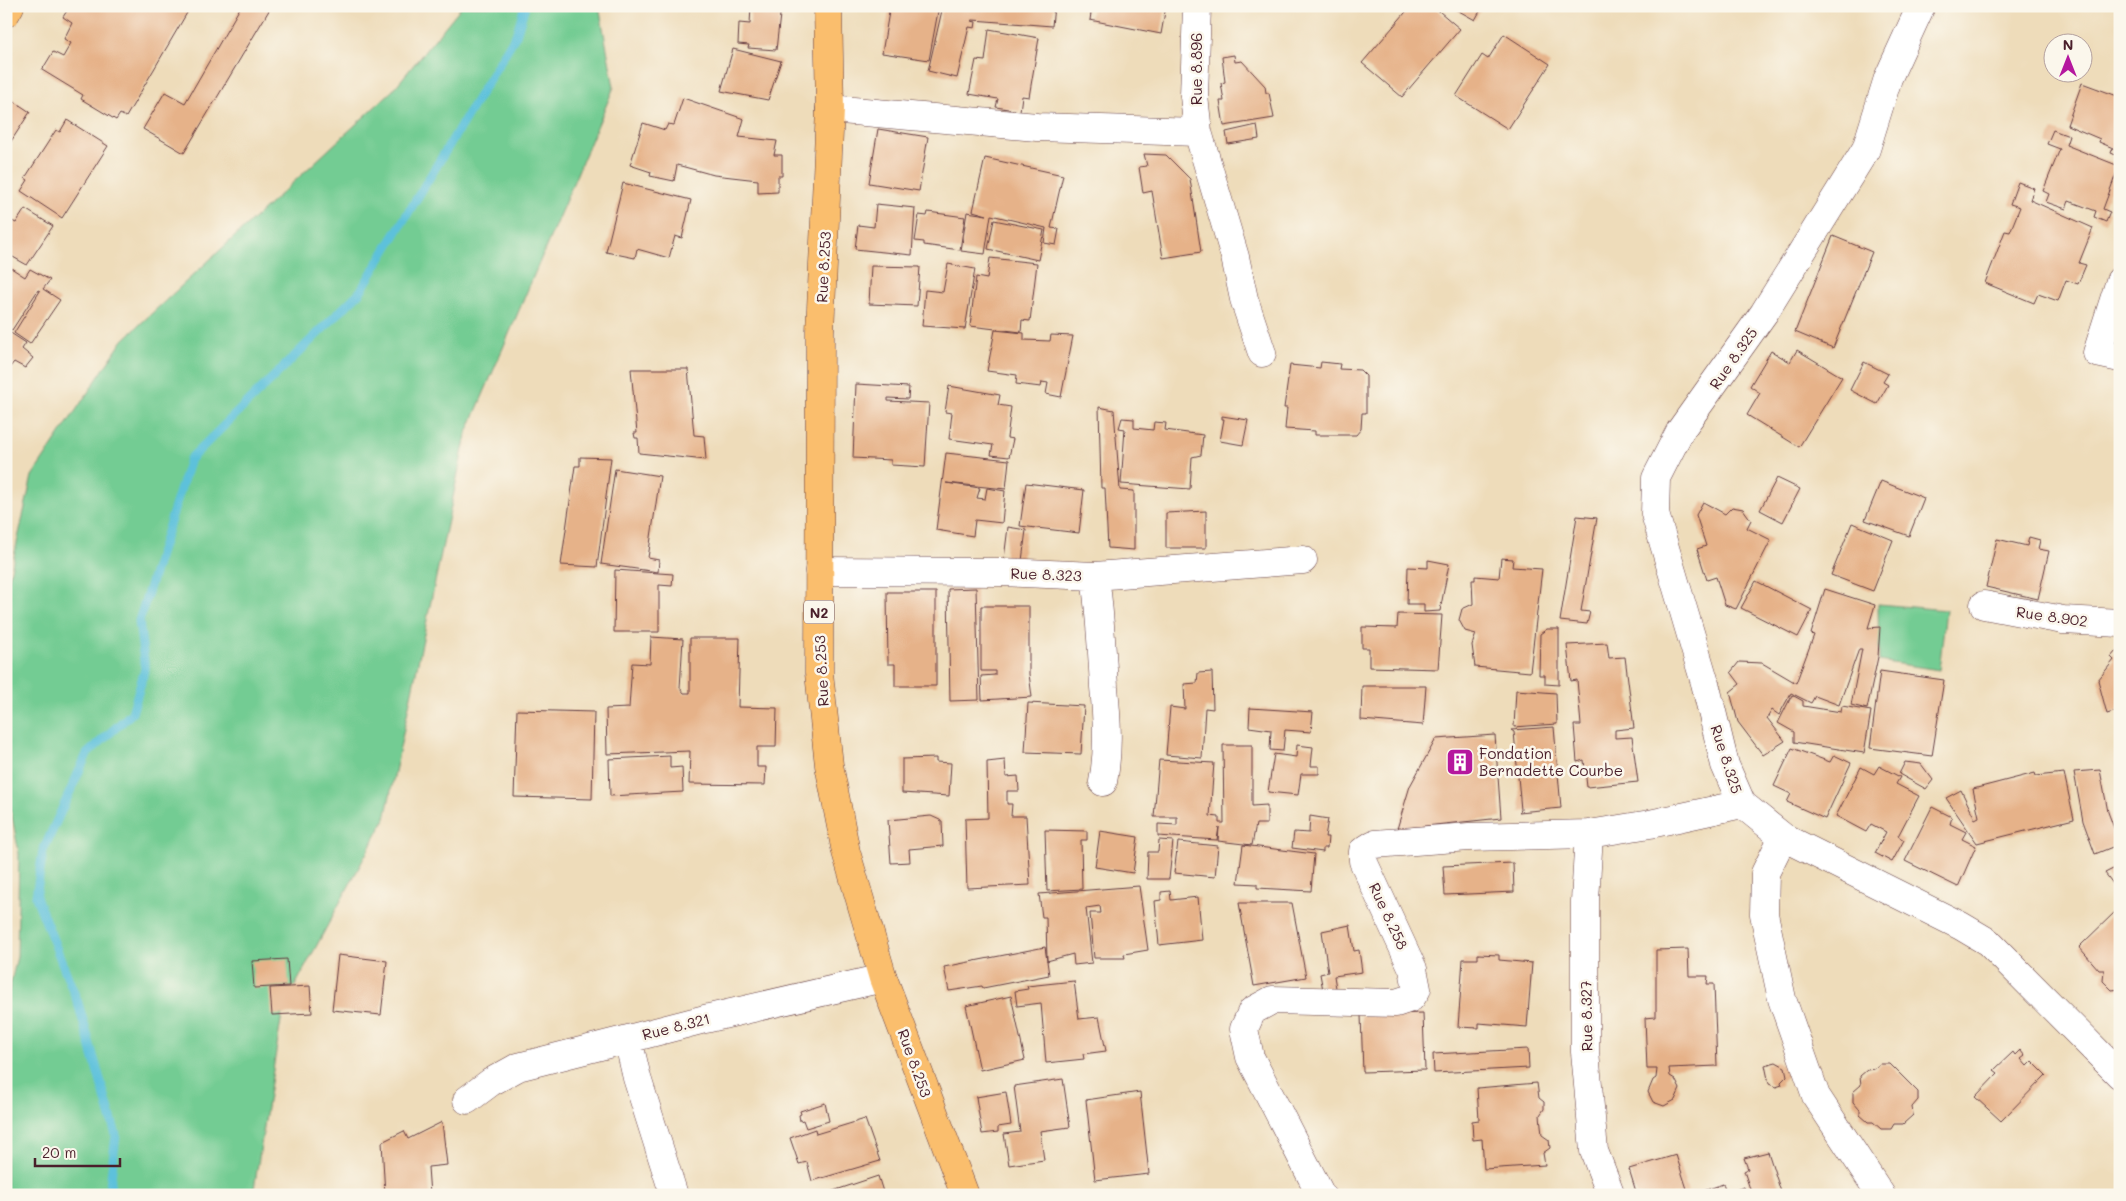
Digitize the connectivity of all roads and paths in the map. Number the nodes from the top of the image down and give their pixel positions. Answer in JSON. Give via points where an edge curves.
{"nodes":[{"id":1,"x":10,"y":6,"type":"edge"},
{"id":2,"x":828,"y":6,"type":"edge"},
{"id":3,"x":1197,"y":6,"type":"edge"},
{"id":4,"x":1921,"y":6,"type":"edge"},
{"id":5,"x":6,"y":13,"type":"edge"},
{"id":6,"x":830,"y":110,"type":"junction"},
{"id":7,"x":1198,"y":132,"type":"junction"},
{"id":8,"x":2120,"y":281,"type":"edge"},
{"id":9,"x":1262,"y":352,"type":"dead end"},
{"id":10,"x":2120,"y":358,"type":"edge"},
{"id":11,"x":1303,"y":560,"type":"dead end"},
{"id":12,"x":819,"y":571,"type":"junction"},
{"id":13,"x":1095,"y":576,"type":"junction"},
{"id":14,"x":1984,"y":605,"type":"dead end"},
{"id":15,"x":2120,"y":623,"type":"edge"},
{"id":16,"x":1103,"y":782,"type":"dead end"},
{"id":17,"x":1742,"y":804,"type":"junction"},
{"id":18,"x":1589,"y":834,"type":"junction"},
{"id":19,"x":1783,"y":837,"type":"junction"},
{"id":20,"x":883,"y":978,"type":"junction"},
{"id":21,"x":628,"y":1039,"type":"junction"},
{"id":22,"x":2120,"y":1075,"type":"edge"},
{"id":23,"x":467,"y":1100,"type":"dead end"},
{"id":24,"x":674,"y":1195,"type":"edge"},
{"id":25,"x":965,"y":1195,"type":"edge"},
{"id":26,"x":1321,"y":1195,"type":"edge"},
{"id":27,"x":1611,"y":1195,"type":"edge"},
{"id":28,"x":1882,"y":1195,"type":"edge"}],
"edges":[{"from":1,"to":5,"type":"highway"},
{"from":2,"to":6,"type":"highway","name":"Rue 8.253","number":"N2"},
{"from":3,"to":7,"type":"street","name":"Rue 8.896","via":[[1194,96]]},
{"from":4,"to":17,"type":"street","name":"Rue 8.325","via":[[1888,78],[1866,149],[1764,313],[1680,431],[1656,478],[1655,514],[1705,683],[1725,765]]},
{"from":6,"to":7,"type":"street","via":[[1037,127]]},
{"from":6,"to":12,"type":"highway","name":"Rue 8.253","number":"N2","via":[[820,331]]},
{"from":7,"to":9,"type":"street","name":"Rue 8.896"},
{"from":8,"to":10,"type":"street","via":[[2097,354]]},
{"from":11,"to":13,"type":"street"},
{"from":12,"to":13,"type":"street","name":"Rue 8.323"},
{"from":12,"to":20,"type":"highway","name":"Rue 8.253","number":"N2","via":[[819,673],[829,765],[846,852]]},
{"from":13,"to":16,"type":"street","name":"Rue 8.323","via":[[1108,724],[1108,759]]},
{"from":14,"to":15,"type":"street","name":"Rue 8.902","via":[[2063,620]]},
{"from":17,"to":18,"type":"street","name":"Rue 8.258"},
{"from":17,"to":19,"type":"street","name":"Rue 8.325"},
{"from":18,"to":26,"type":"street","name":"Rue 8.258","via":[[1469,837],[1374,844],[1364,851],[1362,861],[1413,969],[1417,989],[1411,998],[1396,1004],[1272,1000],[1252,1010],[1244,1029],[1250,1057]]},
{"from":18,"to":27,"type":"street","name":"Rue 8.327","via":[[1585,901],[1585,1052],[1594,1151]]},
{"from":19,"to":22,"type":"street","name":"Rue 8.325","via":[[1988,942]]},
{"from":19,"to":28,"type":"street","via":[[1765,872],[1764,906],[1782,999],[1816,1096]]},
{"from":20,"to":21,"type":"street","name":"Rue 8.321","via":[[705,1018]]},
{"from":20,"to":25,"type":"highway","name":"Rue 8.253","number":"N2"},
{"from":21,"to":23,"type":"street","via":[[518,1068]]},
{"from":21,"to":24,"type":"street","name":"Rue 8.321"}]}
